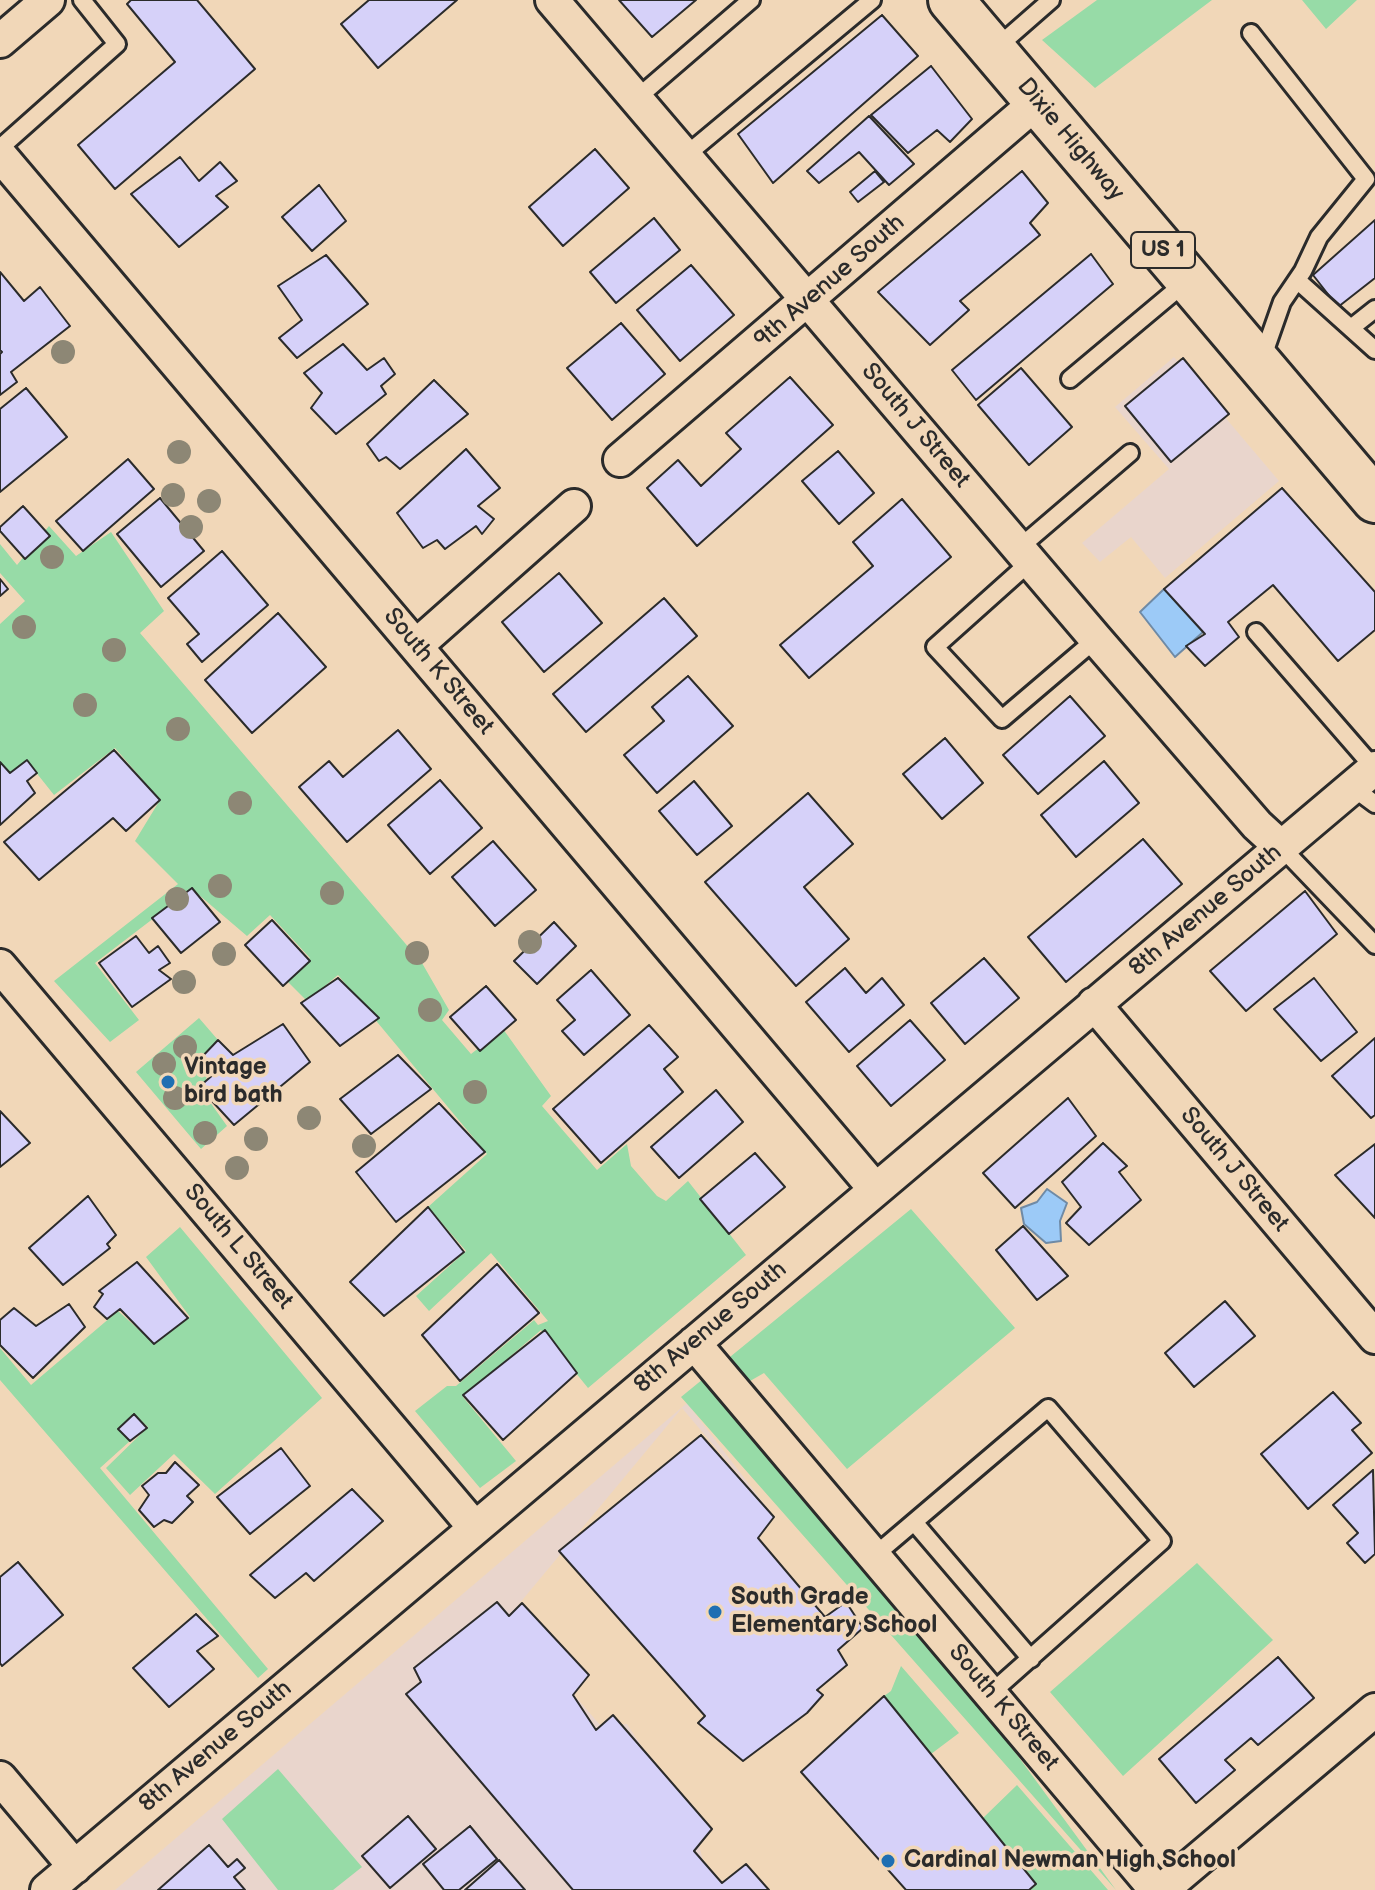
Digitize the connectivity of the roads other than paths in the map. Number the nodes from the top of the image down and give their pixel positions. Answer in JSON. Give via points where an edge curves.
{"nodes":[{"id":1,"x":48,"y":0,"type":"edge"},
{"id":2,"x":82,"y":0,"type":"edge"},
{"id":3,"x":552,"y":0,"type":"edge"},
{"id":4,"x":751,"y":0,"type":"edge"},
{"id":5,"x":872,"y":0,"type":"edge"},
{"id":6,"x":951,"y":0,"type":"edge"},
{"id":7,"x":1051,"y":0,"type":"edge"},
{"id":8,"x":1251,"y":33,"type":"dead end"},
{"id":9,"x":0,"y":41,"type":"edge"},
{"id":10,"x":994,"y":50,"type":"junction"},
{"id":11,"x":636,"y":99,"type":"junction"},
{"id":12,"x":1037,"y":102,"type":"junction"},
{"id":13,"x":0,"y":148,"type":"edge"},
{"id":14,"x":0,"y":155,"type":"edge"},
{"id":15,"x":685,"y":156,"type":"junction"},
{"id":16,"x":1188,"y":280,"type":"junction"},
{"id":17,"x":1297,"y":280,"type":"junction"},
{"id":18,"x":808,"y":301,"type":"junction"},
{"id":19,"x":1375,"y":309,"type":"edge"},
{"id":20,"x":1351,"y":328,"type":"junction"},
{"id":21,"x":1375,"y":350,"type":"edge"},
{"id":22,"x":1260,"y":365,"type":"junction"},
{"id":23,"x":1070,"y":379,"type":"dead end"},
{"id":24,"x":1130,"y":453,"type":"dead end"},
{"id":25,"x":620,"y":460,"type":"dead end"},
{"id":26,"x":1375,"y":500,"type":"edge"},
{"id":27,"x":574,"y":506,"type":"dead end"},
{"id":28,"x":1024,"y":555,"type":"junction"},
{"id":29,"x":1256,"y":632,"type":"dead end"},
{"id":30,"x":1096,"y":639,"type":"junction"},
{"id":31,"x":416,"y":646,"type":"junction"},
{"id":32,"x":1369,"y":782,"type":"edge"},
{"id":33,"x":1282,"y":848,"type":"junction"},
{"id":34,"x":1375,"y":945,"type":"edge"},
{"id":35,"x":0,"y":966,"type":"edge"},
{"id":36,"x":1094,"y":1004,"type":"junction"},
{"id":37,"x":875,"y":1189,"type":"junction"},
{"id":38,"x":1375,"y":1337,"type":"edge"},
{"id":39,"x":694,"y":1343,"type":"junction"},
{"id":40,"x":914,"y":1522,"type":"junction"},
{"id":41,"x":475,"y":1528,"type":"junction"},
{"id":42,"x":874,"y":1556,"type":"junction"},
{"id":43,"x":1031,"y":1659,"type":"junction"},
{"id":44,"x":990,"y":1694,"type":"junction"},
{"id":45,"x":1375,"y":1710,"type":"edge"},
{"id":46,"x":0,"y":1778,"type":"edge"},
{"id":47,"x":75,"y":1867,"type":"junction"},
{"id":48,"x":47,"y":1890,"type":"edge"},
{"id":49,"x":1159,"y":1890,"type":"edge"}],
"edges":[{"from":1,"to":9,"type":"street"},
{"from":2,"to":13,"type":"lane","via":[[117,44]]},
{"from":3,"to":11,"type":"street","name":"South J Street"},
{"from":4,"to":11,"type":"lane"},
{"from":5,"to":15,"type":"lane"},
{"from":6,"to":10,"type":"main road","name":"Dixie Highway","number":"US 1"},
{"from":7,"to":10,"type":"lane"},
{"from":8,"to":17,"type":"lane","via":[[1366,179],[1319,237]]},
{"from":10,"to":12,"type":"main road","name":"Dixie Highway","number":"US 1"},
{"from":11,"to":15,"type":"street","name":"South J Street"},
{"from":12,"to":16,"type":"main road","name":"Dixie Highway","number":"US 1"},
{"from":12,"to":18,"type":"street","name":"9th Avenue South"},
{"from":14,"to":31,"type":"street","name":"South K Street"},
{"from":15,"to":18,"type":"street","name":"South J Street"},
{"from":16,"to":22,"type":"main road","name":"Dixie Highway","number":"US 1"},
{"from":16,"to":23,"type":"lane"},
{"from":17,"to":20,"type":"lane"},
{"from":17,"to":22,"type":"lane","via":[[1282,302]]},
{"from":18,"to":25,"type":"street","name":"9th Avenue South"},
{"from":18,"to":28,"type":"street","name":"South J Street"},
{"from":19,"to":20,"type":"lane"},
{"from":20,"to":21,"type":"lane"},
{"from":22,"to":26,"type":"main road","name":"Dixie Highway","number":"US 1"},
{"from":24,"to":28,"type":"lane"},
{"from":27,"to":31,"type":"street"},
{"from":28,"to":30,"type":"street","name":"South J Street"},
{"from":28,"to":30,"type":"lane","via":[[935,647],[1002,719]]},
{"from":29,"to":32,"type":"lane"},
{"from":30,"to":33,"type":"street","name":"South J Street"},
{"from":31,"to":37,"type":"street","name":"South K Street"},
{"from":32,"to":33,"type":"street","name":"8th Avenue South"},
{"from":33,"to":34,"type":"lane"},
{"from":33,"to":36,"type":"street","name":"8th Avenue South"},
{"from":35,"to":41,"type":"street","name":"South L Street"},
{"from":36,"to":37,"type":"street","name":"8th Avenue South"},
{"from":36,"to":38,"type":"street","name":"South J Street"},
{"from":37,"to":39,"type":"street","name":"8th Avenue South"},
{"from":39,"to":41,"type":"street","name":"8th Avenue South"},
{"from":39,"to":42,"type":"street","name":"South K Street"},
{"from":40,"to":42,"type":"lane"},
{"from":40,"to":43,"type":"lane"},
{"from":40,"to":43,"type":"lane","via":[[1048,1408],[1162,1541]]},
{"from":41,"to":47,"type":"street","name":"8th Avenue South"},
{"from":42,"to":44,"type":"street","name":"South K Street"},
{"from":43,"to":44,"type":"lane"},
{"from":44,"to":49,"type":"street","name":"South K Street"},
{"from":45,"to":49,"type":"street"},
{"from":46,"to":47,"type":"street"},
{"from":47,"to":48,"type":"street","name":"8th Avenue South"}]}
